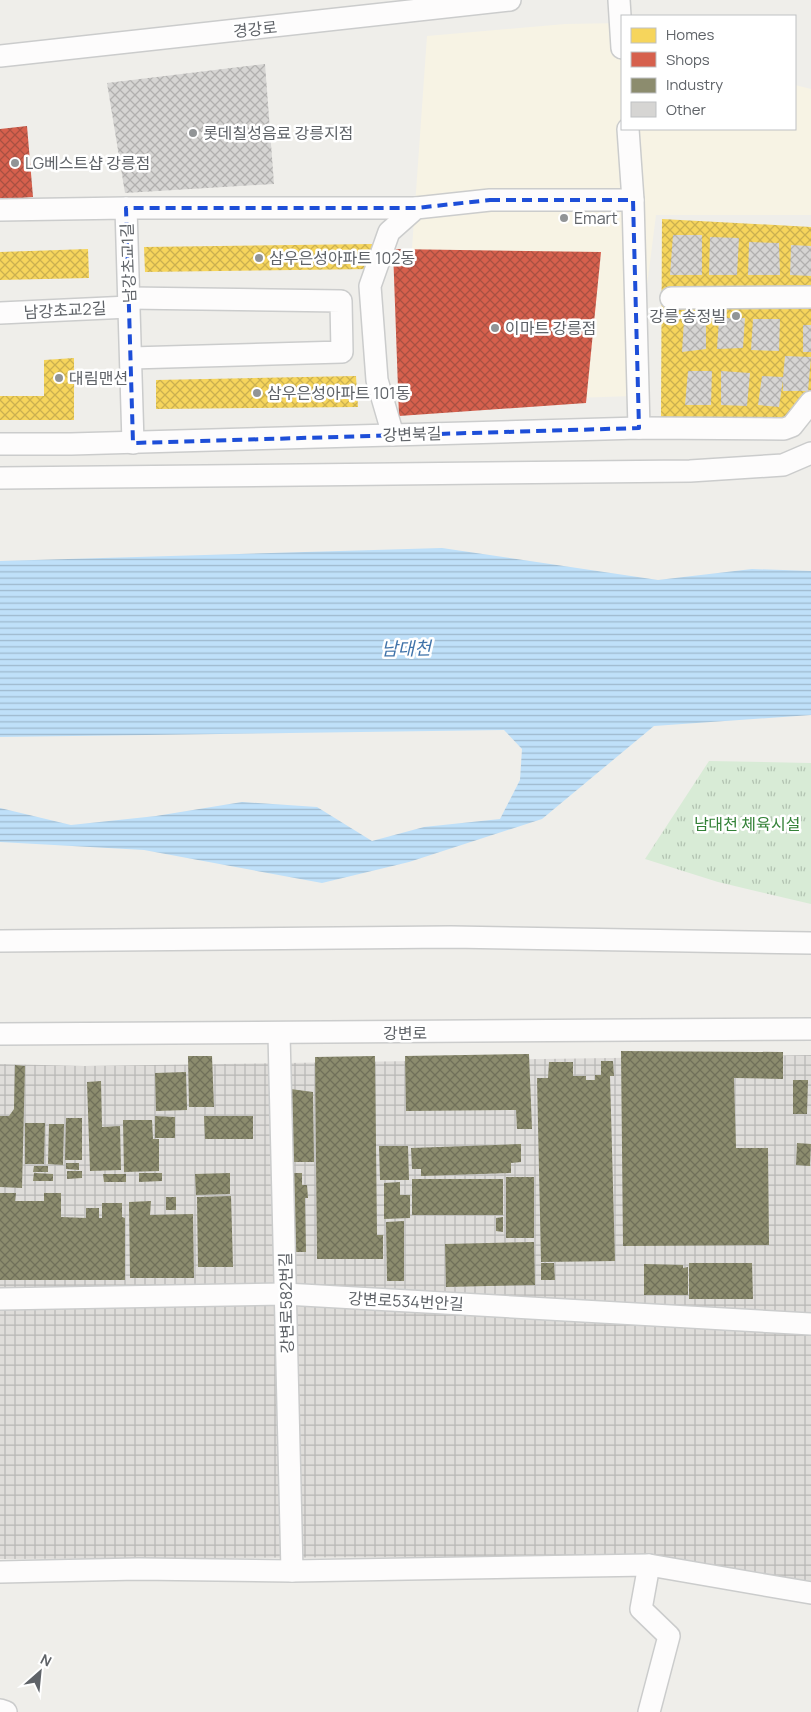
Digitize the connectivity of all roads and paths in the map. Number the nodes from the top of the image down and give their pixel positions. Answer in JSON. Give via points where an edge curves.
{"nodes":[{"id":1,"x":510,"y":0,"type":"edge"},
{"id":2,"x":619,"y":0,"type":"edge"},
{"id":3,"x":621,"y":32,"type":"edge"},
{"id":4,"x":0,"y":56,"type":"edge"},
{"id":5,"x":628,"y":130,"type":"edge"},
{"id":6,"x":633,"y":200,"type":"junction"},
{"id":7,"x":126,"y":208,"type":"junction"},
{"id":8,"x":416,"y":208,"type":"junction"},
{"id":9,"x":0,"y":210,"type":"edge"},
{"id":10,"x":811,"y":297,"type":"edge"},
{"id":11,"x":671,"y":298,"type":"dead end"},
{"id":12,"x":129,"y":303,"type":"junction"},
{"id":13,"x":0,"y":313,"type":"edge"},
{"id":14,"x":130,"y":358,"type":"junction"},
{"id":15,"x":811,"y":402,"type":"edge"},
{"id":16,"x":639,"y":428,"type":"junction"},
{"id":17,"x":393,"y":435,"type":"junction"},
{"id":18,"x":133,"y":443,"type":"junction"},
{"id":19,"x":0,"y":444,"type":"edge"},
{"id":20,"x":811,"y":453,"type":"edge"},
{"id":21,"x":0,"y":478,"type":"edge"},
{"id":22,"x":0,"y":941,"type":"edge"},
{"id":23,"x":811,"y":943,"type":"edge"},
{"id":24,"x":811,"y":1029,"type":"edge"},
{"id":25,"x":0,"y":1034,"type":"edge"},
{"id":26,"x":279,"y":1034,"type":"junction"},
{"id":27,"x":286,"y":1294,"type":"junction"},
{"id":28,"x":0,"y":1299,"type":"edge"},
{"id":29,"x":811,"y":1324,"type":"edge"},
{"id":30,"x":649,"y":1565,"type":"junction"},
{"id":31,"x":292,"y":1571,"type":"junction"},
{"id":32,"x":0,"y":1572,"type":"edge"},
{"id":33,"x":811,"y":1593,"type":"edge"},
{"id":34,"x":0,"y":1710,"type":"edge"},
{"id":35,"x":6,"y":1712,"type":"edge"},
{"id":36,"x":649,"y":1712,"type":"edge"}],
"edges":[{"from":1,"to":4,"type":"street","name":"경강로"},
{"from":2,"to":3,"type":"street"},
{"from":5,"to":6,"type":"street"},
{"from":6,"to":8,"type":"street","via":[[490,200]]},
{"from":6,"to":16,"type":"street"},
{"from":7,"to":8,"type":"street"},
{"from":7,"to":9,"type":"street","name":"남강초교1길"},
{"from":7,"to":12,"type":"street","name":"남강초교1길"},
{"from":8,"to":17,"type":"street","via":[[389,232],[370,286],[377,380]]},
{"from":10,"to":11,"type":"street"},
{"from":12,"to":13,"type":"street","name":"남강초교2길"},
{"from":12,"to":14,"type":"street","name":"남강초교1길"},
{"from":12,"to":14,"type":"street","name":"남강초교2길","via":[[341,301],[342,352]]},
{"from":14,"to":18,"type":"street","name":"남강초교1길"},
{"from":15,"to":16,"type":"street","name":"강변북길","via":[[792,426],[784,429]]},
{"from":16,"to":17,"type":"street","name":"강변북길"},
{"from":17,"to":18,"type":"street","name":"강변북길"},
{"from":18,"to":19,"type":"street","name":"강변북길"},
{"from":20,"to":21,"type":"street","via":[[784,465],[690,471]]},
{"from":22,"to":23,"type":"street","via":[[451,937]]},
{"from":24,"to":26,"type":"street","name":"강변로"},
{"from":25,"to":26,"type":"street","name":"강변로"},
{"from":26,"to":27,"type":"street","name":"강변로582번길"},
{"from":27,"to":28,"type":"street","name":"강변로534번안길"},
{"from":27,"to":29,"type":"street","name":"강변로534번안길"},
{"from":27,"to":31,"type":"street","name":"강변로582번길"},
{"from":30,"to":31,"type":"street"},
{"from":30,"to":33,"type":"street"},
{"from":30,"to":36,"type":"street","via":[[641,1609],[669,1636]]},
{"from":31,"to":32,"type":"street"},
{"from":34,"to":35,"type":"street"}]}
